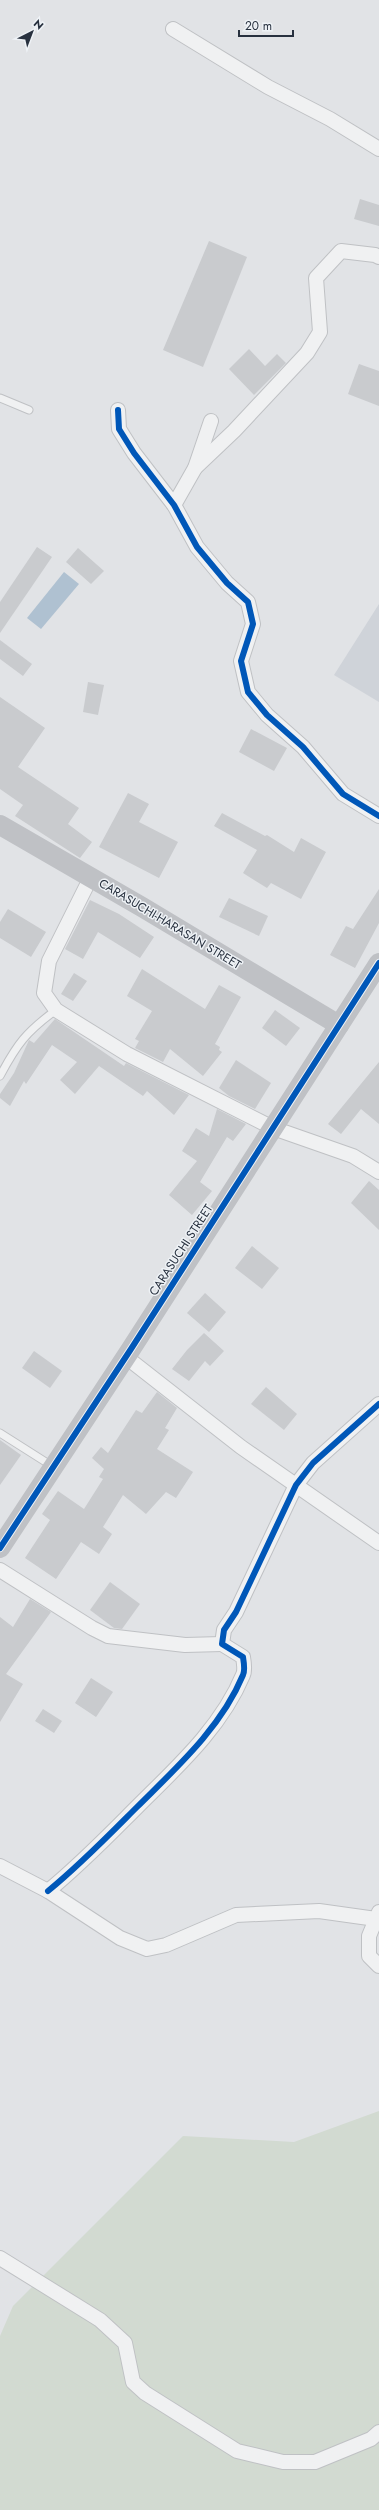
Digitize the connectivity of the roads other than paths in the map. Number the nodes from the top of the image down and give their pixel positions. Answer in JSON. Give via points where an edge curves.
{"nodes":[{"id":1,"x":173,"y":29,"type":"dead end"},
{"id":2,"x":379,"y":149,"type":"edge"},
{"id":3,"x":379,"y":257,"type":"edge"},
{"id":4,"x":0,"y":398,"type":"edge"},
{"id":5,"x":29,"y":410,"type":"dead end"},
{"id":6,"x":118,"y":410,"type":"dead end"},
{"id":7,"x":210,"y":421,"type":"dead end"},
{"id":8,"x":194,"y":468,"type":"junction"},
{"id":9,"x":174,"y":505,"type":"junction"},
{"id":10,"x":379,"y":816,"type":"edge"},
{"id":11,"x":0,"y":825,"type":"edge"},
{"id":12,"x":91,"y":877,"type":"junction"},
{"id":13,"x":379,"y":963,"type":"edge"},
{"id":14,"x":56,"y":1010,"type":"junction"},
{"id":15,"x":339,"y":1025,"type":"junction"},
{"id":16,"x":0,"y":1076,"type":"edge"},
{"id":17,"x":273,"y":1128,"type":"junction"},
{"id":18,"x":379,"y":1172,"type":"edge"},
{"id":19,"x":126,"y":1357,"type":"junction"},
{"id":20,"x":379,"y":1404,"type":"edge"},
{"id":21,"x":0,"y":1433,"type":"edge"},
{"id":22,"x":54,"y":1467,"type":"junction"},
{"id":23,"x":296,"y":1485,"type":"junction"},
{"id":24,"x":379,"y":1543,"type":"edge"},
{"id":25,"x":0,"y":1548,"type":"edge"},
{"id":26,"x":0,"y":1570,"type":"edge"},
{"id":27,"x":222,"y":1644,"type":"junction"},
{"id":28,"x":0,"y":1866,"type":"edge"},
{"id":29,"x":48,"y":1891,"type":"junction"},
{"id":30,"x":377,"y":1916,"type":"edge"},
{"id":31,"x":379,"y":1966,"type":"edge"},
{"id":32,"x":0,"y":2258,"type":"edge"},
{"id":33,"x":379,"y":2432,"type":"edge"}],
"edges":[{"from":1,"to":2,"type":"street","via":[[268,87],[330,119]]},
{"from":3,"to":8,"type":"street","via":[[341,251],[316,278],[320,332],[307,353],[234,431]]},
{"from":4,"to":5,"type":"lane"},
{"from":6,"to":9,"type":"street","via":[[120,429],[134,453]]},
{"from":7,"to":8,"type":"street"},
{"from":8,"to":9,"type":"street"},
{"from":9,"to":10,"type":"street","via":[[198,547],[227,583],[248,602],[253,624],[241,661],[248,692],[267,714],[303,747],[343,794]]},
{"from":11,"to":12,"type":"street","name":"CARASUCHI-HARASAN STREET"},
{"from":12,"to":14,"type":"street","via":[[49,961],[44,993]]},
{"from":12,"to":15,"type":"street","name":"CARASUCHI-HARASAN STREET"},
{"from":13,"to":15,"type":"street","name":"CARASUCHI STREET"},
{"from":14,"to":16,"type":"lane","via":[[32,1028],[17,1045]]},
{"from":14,"to":17,"type":"street","via":[[104,1041]]},
{"from":15,"to":17,"type":"street","name":"CARASUCHI STREET"},
{"from":17,"to":18,"type":"street","via":[[353,1156]]},
{"from":17,"to":19,"type":"street","name":"CARASUCHI STREET"},
{"from":19,"to":22,"type":"street","name":"CARASUCHI STREET"},
{"from":19,"to":23,"type":"street","via":[[241,1447]]},
{"from":20,"to":23,"type":"street","via":[[313,1463]]},
{"from":21,"to":22,"type":"lane"},
{"from":22,"to":25,"type":"street","name":"CARASUCHI STREET"},
{"from":23,"to":24,"type":"street"},
{"from":23,"to":27,"type":"street","via":[[236,1612],[224,1630]]},
{"from":26,"to":27,"type":"street","via":[[108,1636],[184,1646]]},
{"from":27,"to":29,"type":"street","via":[[243,1658],[244,1674],[213,1728],[107,1838]]},
{"from":28,"to":29,"type":"street"},
{"from":29,"to":30,"type":"street","via":[[120,1938],[147,1949],[166,1945],[236,1915],[319,1911]]},
{"from":30,"to":31,"type":"street","via":[[369,1936],[369,1956]]},
{"from":32,"to":33,"type":"street","via":[[100,2320],[125,2343],[133,2382],[145,2393],[238,2451],[283,2462],[315,2462],[371,2439]]}]}
